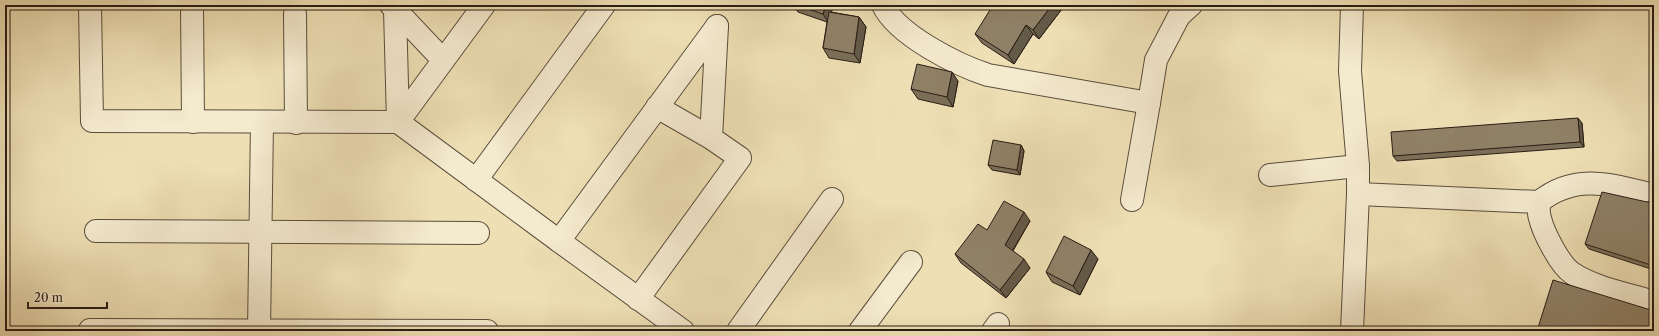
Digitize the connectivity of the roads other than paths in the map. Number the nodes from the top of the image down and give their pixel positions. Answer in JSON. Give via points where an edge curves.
{"nodes":[{"id":1,"x":90,"y":5,"type":"edge"},
{"id":2,"x":192,"y":5,"type":"edge"},
{"id":3,"x":484,"y":5,"type":"edge"},
{"id":4,"x":604,"y":5,"type":"edge"},
{"id":5,"x":883,"y":5,"type":"edge"},
{"id":6,"x":1191,"y":5,"type":"edge"},
{"id":7,"x":1352,"y":5,"type":"edge"},
{"id":8,"x":393,"y":8,"type":"edge"},
{"id":9,"x":295,"y":14,"type":"dead end"},
{"id":10,"x":443,"y":60,"type":"junction"},
{"id":11,"x":1149,"y":103,"type":"junction"},
{"id":12,"x":657,"y":107,"type":"junction"},
{"id":13,"x":193,"y":122,"type":"junction"},
{"id":14,"x":398,"y":122,"type":"junction"},
{"id":15,"x":262,"y":123,"type":"junction"},
{"id":16,"x":296,"y":123,"type":"junction"},
{"id":17,"x":711,"y":138,"type":"junction"},
{"id":18,"x":1358,"y":166,"type":"junction"},
{"id":19,"x":1270,"y":175,"type":"dead end"},
{"id":20,"x":476,"y":180,"type":"junction"},
{"id":21,"x":1358,"y":194,"type":"junction"},
{"id":22,"x":1654,"y":195,"type":"edge"},
{"id":23,"x":832,"y":199,"type":"dead end"},
{"id":24,"x":1132,"y":200,"type":"dead end"},
{"id":25,"x":1539,"y":202,"type":"junction"},
{"id":26,"x":96,"y":231,"type":"dead end"},
{"id":27,"x":260,"y":232,"type":"junction"},
{"id":28,"x":478,"y":233,"type":"dead end"},
{"id":29,"x":558,"y":241,"type":"junction"},
{"id":30,"x":911,"y":262,"type":"dead end"},
{"id":31,"x":638,"y":299,"type":"junction"},
{"id":32,"x":1654,"y":302,"type":"edge"},
{"id":33,"x":90,"y":330,"type":"dead end"},
{"id":34,"x":259,"y":331,"type":"edge"},
{"id":35,"x":487,"y":331,"type":"edge"},
{"id":36,"x":683,"y":331,"type":"edge"},
{"id":37,"x":738,"y":331,"type":"edge"},
{"id":38,"x":860,"y":331,"type":"edge"},
{"id":39,"x":1352,"y":331,"type":"edge"}],
"edges":[{"from":1,"to":13,"type":"street","via":[[92,121]]},
{"from":2,"to":13,"type":"street"},
{"from":3,"to":10,"type":"street"},
{"from":4,"to":20,"type":"street"},
{"from":5,"to":11,"type":"street","via":[[888,15],[904,30],[965,67],[988,75]]},
{"from":6,"to":11,"type":"street","via":[[1179,16],[1156,60]]},
{"from":7,"to":18,"type":"street","via":[[1350,71]]},
{"from":8,"to":10,"type":"street"},
{"from":8,"to":14,"type":"street"},
{"from":9,"to":16,"type":"street"},
{"from":10,"to":14,"type":"street"},
{"from":11,"to":24,"type":"street"},
{"from":12,"to":17,"type":"street"},
{"from":12,"to":17,"type":"street","via":[[717,26]]},
{"from":12,"to":29,"type":"street"},
{"from":13,"to":15,"type":"street"},
{"from":14,"to":16,"type":"street"},
{"from":14,"to":20,"type":"street"},
{"from":15,"to":16,"type":"street"},
{"from":15,"to":27,"type":"street"},
{"from":17,"to":31,"type":"street","via":[[740,158]]},
{"from":18,"to":19,"type":"street"},
{"from":18,"to":21,"type":"street"},
{"from":20,"to":29,"type":"street"},
{"from":21,"to":25,"type":"street"},
{"from":21,"to":39,"type":"street"},
{"from":22,"to":25,"type":"street","via":[[1598,182],[1563,187]]},
{"from":23,"to":37,"type":"street"},
{"from":25,"to":32,"type":"street","via":[[1539,216],[1546,235],[1571,273],[1602,287]]},
{"from":26,"to":27,"type":"street"},
{"from":27,"to":28,"type":"street"},
{"from":27,"to":34,"type":"street"},
{"from":29,"to":31,"type":"street"},
{"from":30,"to":38,"type":"street"},
{"from":31,"to":36,"type":"street"},
{"from":33,"to":34,"type":"street"},
{"from":34,"to":35,"type":"street"}]}
